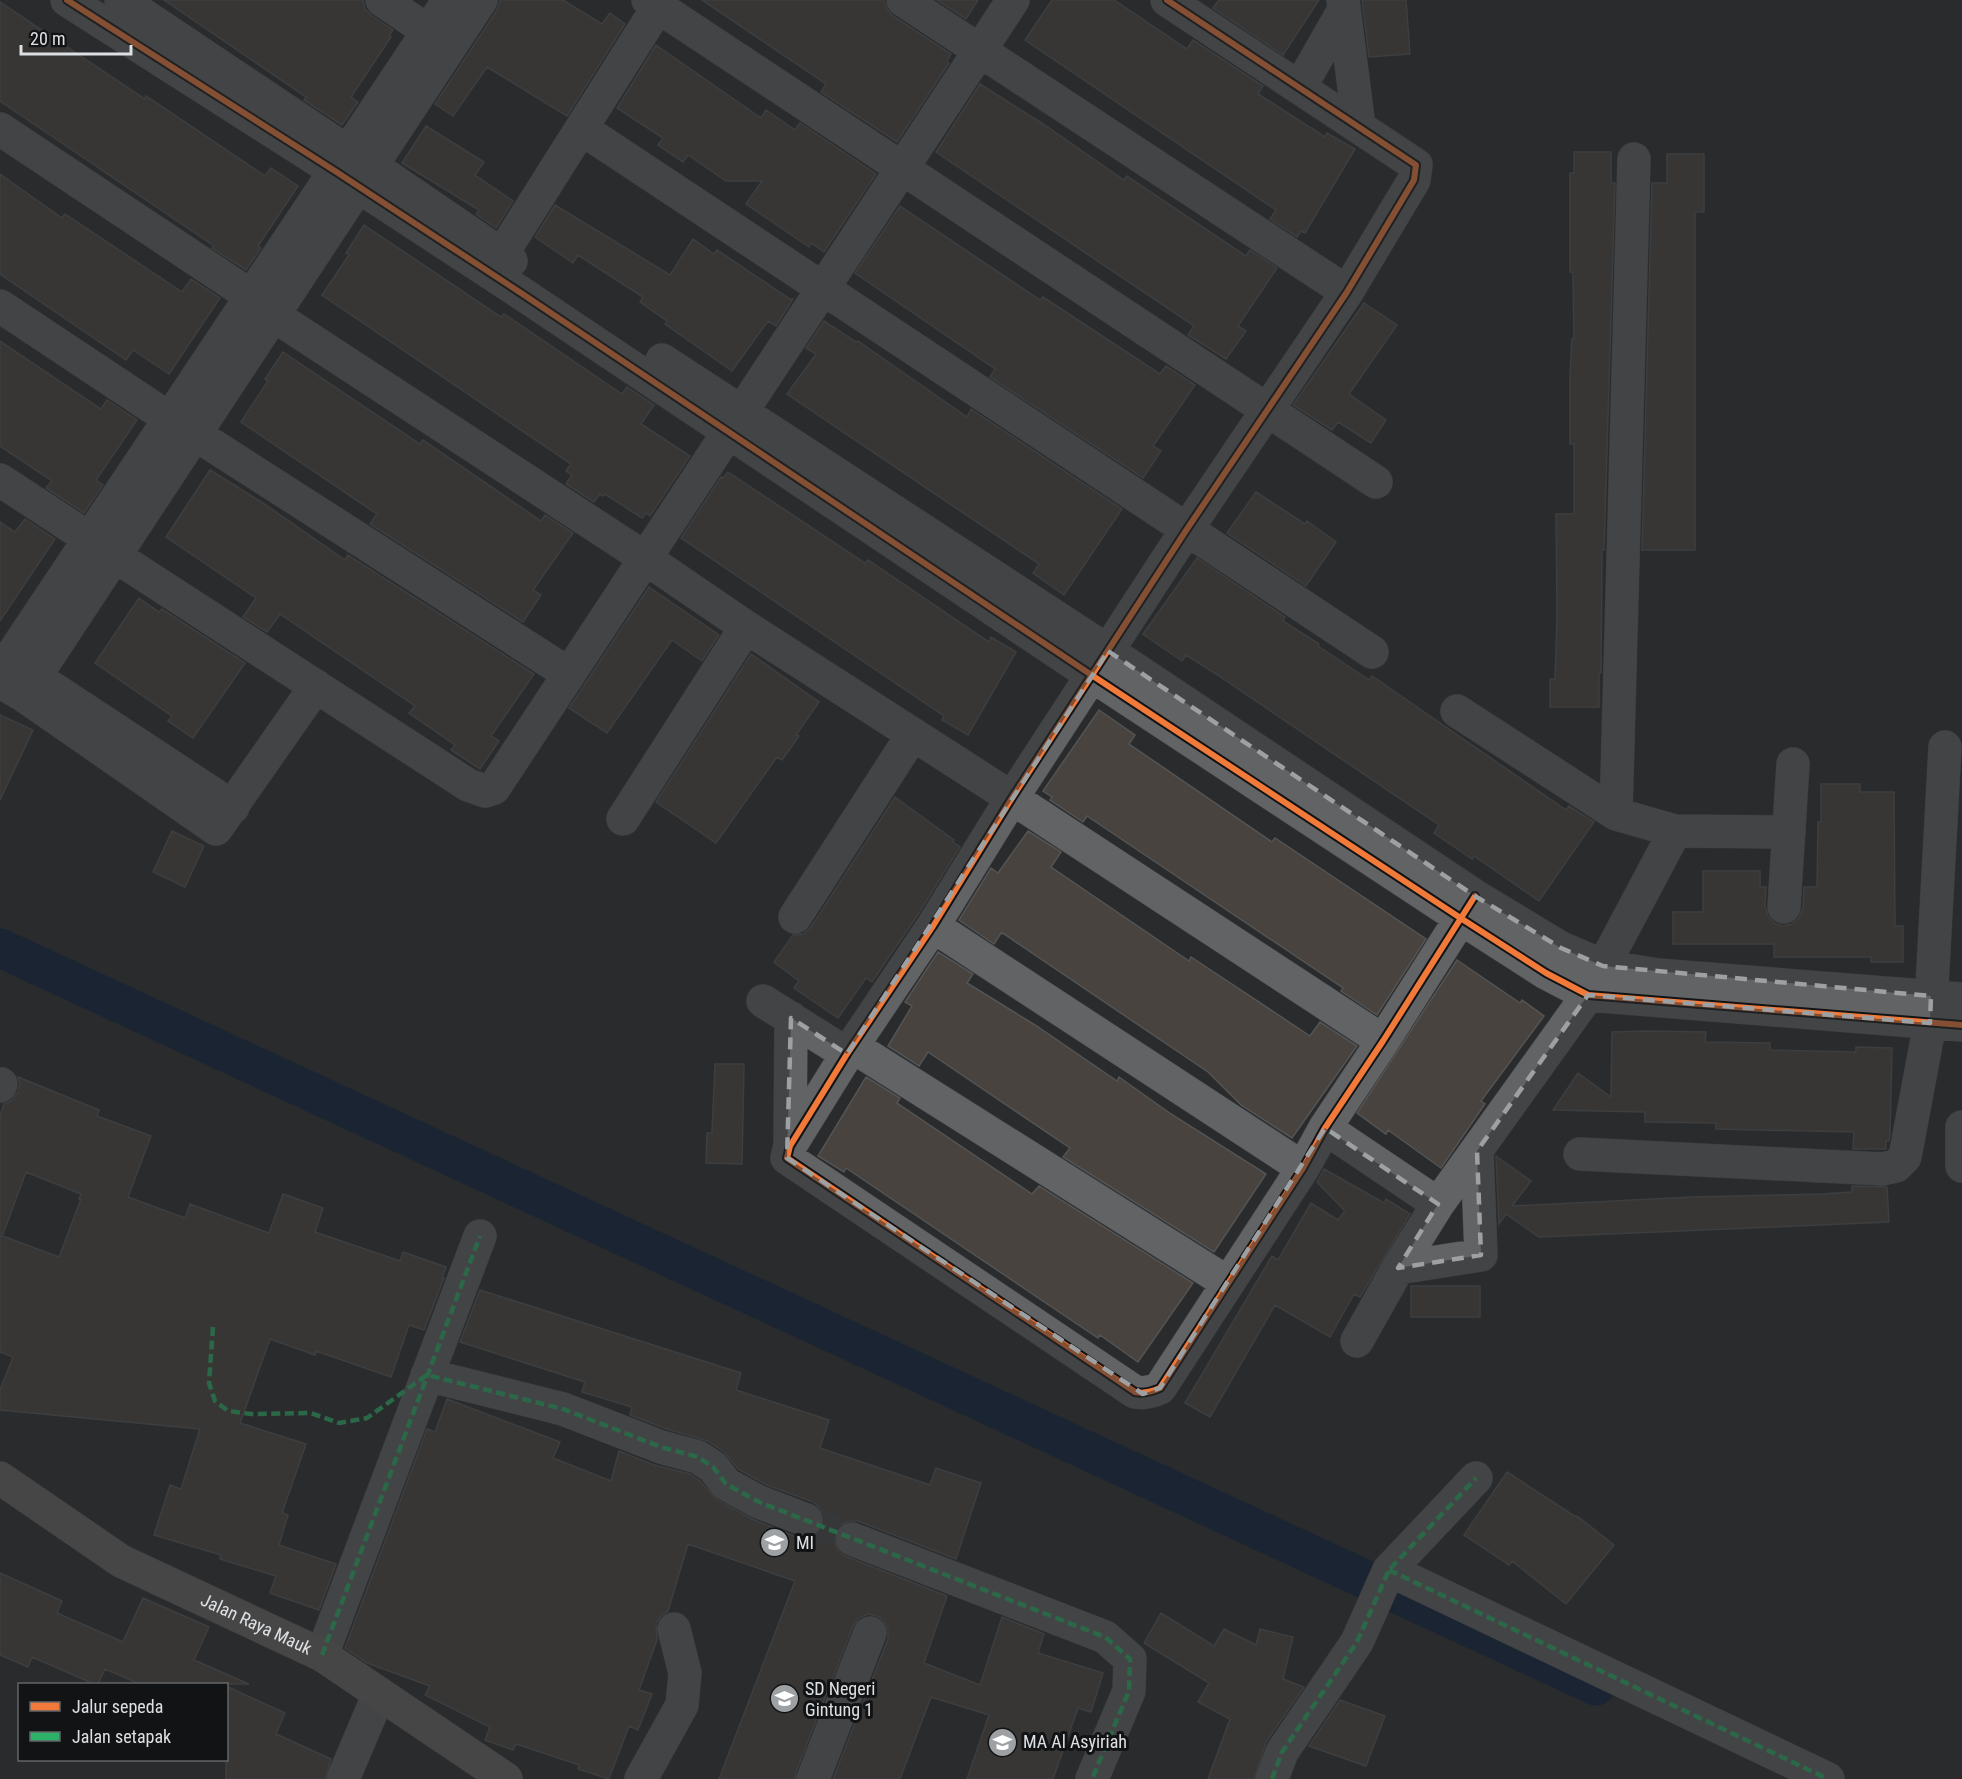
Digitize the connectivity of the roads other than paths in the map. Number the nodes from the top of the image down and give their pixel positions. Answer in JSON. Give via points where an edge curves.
{"nodes":[{"id":1,"x":67,"y":0,"type":"edge"},
{"id":2,"x":121,"y":0,"type":"edge"},
{"id":3,"x":382,"y":0,"type":"edge"},
{"id":4,"x":449,"y":0,"type":"edge"},
{"id":5,"x":481,"y":0,"type":"edge"},
{"id":6,"x":903,"y":0,"type":"edge"},
{"id":7,"x":1013,"y":0,"type":"edge"},
{"id":8,"x":653,"y":3,"type":"edge"},
{"id":9,"x":1178,"y":3,"type":"edge"},
{"id":10,"x":1343,"y":5,"type":"edge"},
{"id":11,"x":428,"y":31,"type":"junction"},
{"id":12,"x":980,"y":50,"type":"junction"},
{"id":13,"x":1300,"y":87,"type":"junction"},
{"id":14,"x":1359,"y":127,"type":"junction"},
{"id":15,"x":0,"y":129,"type":"edge"},
{"id":16,"x":582,"y":129,"type":"junction"},
{"id":17,"x":1634,"y":159,"type":"dead end"},
{"id":18,"x":902,"y":168,"type":"junction"},
{"id":19,"x":353,"y":169,"type":"junction"},
{"id":20,"x":502,"y":254,"type":"junction"},
{"id":21,"x":527,"y":285,"type":"junction"},
{"id":22,"x":822,"y":288,"type":"junction"},
{"id":23,"x":1347,"y":292,"type":"junction"},
{"id":24,"x":0,"y":306,"type":"edge"},
{"id":25,"x":262,"y":306,"type":"junction"},
{"id":26,"x":1268,"y":410,"type":"junction"},
{"id":27,"x":735,"y":422,"type":"junction"},
{"id":28,"x":182,"y":426,"type":"junction"},
{"id":29,"x":0,"y":480,"type":"edge"},
{"id":30,"x":1376,"y":482,"type":"dead end"},
{"id":31,"x":1187,"y":529,"type":"junction"},
{"id":32,"x":103,"y":548,"type":"junction"},
{"id":33,"x":645,"y":558,"type":"junction"},
{"id":34,"x":746,"y":627,"type":"junction"},
{"id":35,"x":1372,"y":652,"type":"dead end"},
{"id":36,"x":1100,"y":663,"type":"junction"},
{"id":37,"x":11,"y":673,"type":"edge"},
{"id":38,"x":569,"y":674,"type":"junction"},
{"id":39,"x":316,"y":687,"type":"junction"},
{"id":40,"x":1457,"y":711,"type":"dead end"},
{"id":41,"x":913,"y":734,"type":"junction"},
{"id":42,"x":1945,"y":747,"type":"dead end"},
{"id":43,"x":1793,"y":764,"type":"dead end"},
{"id":44,"x":1012,"y":798,"type":"junction"},
{"id":45,"x":1616,"y":814,"type":"junction"},
{"id":46,"x":623,"y":819,"type":"dead end"},
{"id":47,"x":1675,"y":831,"type":"junction"},
{"id":48,"x":1789,"y":832,"type":"junction"},
{"id":49,"x":1469,"y":907,"type":"junction"},
{"id":50,"x":1784,"y":907,"type":"dead end"},
{"id":51,"x":795,"y":917,"type":"dead end"},
{"id":52,"x":933,"y":926,"type":"junction"},
{"id":53,"x":1603,"y":966,"type":"junction"},
{"id":54,"x":1588,"y":995,"type":"junction"},
{"id":55,"x":763,"y":1001,"type":"dead end"},
{"id":56,"x":1946,"y":1011,"type":"edge"},
{"id":57,"x":791,"y":1018,"type":"junction"},
{"id":58,"x":1383,"y":1041,"type":"junction"},
{"id":59,"x":850,"y":1050,"type":"junction"},
{"id":60,"x":1962,"y":1127,"type":"edge"},
{"id":61,"x":1325,"y":1128,"type":"junction"},
{"id":62,"x":790,"y":1146,"type":"junction"},
{"id":63,"x":1477,"y":1151,"type":"junction"},
{"id":64,"x":1580,"y":1154,"type":"dead end"},
{"id":65,"x":1962,"y":1166,"type":"edge"},
{"id":66,"x":1303,"y":1168,"type":"junction"},
{"id":67,"x":1438,"y":1204,"type":"junction"},
{"id":68,"x":480,"y":1236,"type":"dead end"},
{"id":69,"x":1398,"y":1268,"type":"junction"},
{"id":70,"x":1228,"y":1283,"type":"junction"},
{"id":71,"x":1357,"y":1341,"type":"dead end"},
{"id":72,"x":428,"y":1375,"type":"junction"},
{"id":73,"x":0,"y":1478,"type":"edge"},
{"id":74,"x":1476,"y":1478,"type":"dead end"},
{"id":75,"x":806,"y":1520,"type":"tunnel mouth"},
{"id":76,"x":852,"y":1539,"type":"tunnel mouth"},
{"id":77,"x":1386,"y":1577,"type":"junction"},
{"id":78,"x":674,"y":1629,"type":"dead end"},
{"id":79,"x":870,"y":1633,"type":"dead end"},
{"id":80,"x":322,"y":1655,"type":"junction"},
{"id":81,"x":379,"y":1694,"type":"junction"},
{"id":82,"x":343,"y":1779,"type":"edge"},
{"id":83,"x":506,"y":1779,"type":"edge"},
{"id":84,"x":641,"y":1779,"type":"edge"},
{"id":85,"x":813,"y":1779,"type":"edge"},
{"id":86,"x":1092,"y":1779,"type":"edge"},
{"id":87,"x":1272,"y":1779,"type":"edge"},
{"id":88,"x":1828,"y":1779,"type":"edge"}],
"edges":[{"from":1,"to":19,"type":"street"},
{"from":2,"to":19,"type":"street"},
{"from":3,"to":11,"type":"street"},
{"from":4,"to":11,"type":"street"},
{"from":5,"to":19,"type":"street"},
{"from":6,"to":12,"type":"street"},
{"from":7,"to":12,"type":"street"},
{"from":8,"to":16,"type":"street"},
{"from":8,"to":18,"type":"street"},
{"from":9,"to":13,"type":"street"},
{"from":10,"to":13,"type":"street"},
{"from":10,"to":14,"type":"street"},
{"from":11,"to":19,"type":"street"},
{"from":12,"to":18,"type":"street"},
{"from":12,"to":23,"type":"street"},
{"from":13,"to":14,"type":"street"},
{"from":14,"to":23,"type":"street","via":[[1416,165],[1416,173]]},
{"from":15,"to":25,"type":"street"},
{"from":16,"to":20,"type":"street"},
{"from":16,"to":22,"type":"street"},
{"from":17,"to":45,"type":"street"},
{"from":18,"to":22,"type":"street"},
{"from":18,"to":26,"type":"street"},
{"from":19,"to":20,"type":"street"},
{"from":19,"to":21,"type":"street"},
{"from":19,"to":25,"type":"street"},
{"from":20,"to":21,"type":"street"},
{"from":21,"to":27,"type":"street"},
{"from":22,"to":27,"type":"street"},
{"from":22,"to":31,"type":"street"},
{"from":23,"to":26,"type":"street"},
{"from":24,"to":28,"type":"street"},
{"from":25,"to":28,"type":"street"},
{"from":25,"to":33,"type":"street"},
{"from":26,"to":30,"type":"street"},
{"from":26,"to":31,"type":"street"},
{"from":27,"to":33,"type":"street"},
{"from":27,"to":36,"type":"street"},
{"from":28,"to":32,"type":"street"},
{"from":28,"to":38,"type":"street"},
{"from":29,"to":32,"type":"street"},
{"from":31,"to":35,"type":"street"},
{"from":31,"to":36,"type":"street"},
{"from":32,"to":37,"type":"street"},
{"from":32,"to":39,"type":"street"},
{"from":33,"to":34,"type":"street"},
{"from":33,"to":38,"type":"street"},
{"from":34,"to":41,"type":"street"},
{"from":34,"to":46,"type":"street"},
{"from":36,"to":44,"type":"street"},
{"from":36,"to":49,"type":"street"},
{"from":37,"to":39,"type":"street","via":[[216,829]]},
{"from":38,"to":39,"type":"street","via":[[494,788],[485,791],[468,785]]},
{"from":40,"to":45,"type":"street"},
{"from":41,"to":44,"type":"street"},
{"from":41,"to":51,"type":"street"},
{"from":42,"to":56,"type":"street"},
{"from":43,"to":48,"type":"street"},
{"from":44,"to":52,"type":"street"},
{"from":44,"to":58,"type":"street"},
{"from":45,"to":47,"type":"street"},
{"from":47,"to":48,"type":"street"},
{"from":47,"to":53,"type":"street"},
{"from":48,"to":50,"type":"street"},
{"from":49,"to":53,"type":"street"},
{"from":49,"to":54,"type":"street","via":[[1546,973]]},
{"from":49,"to":58,"type":"street"},
{"from":52,"to":59,"type":"street"},
{"from":52,"to":66,"type":"street"},
{"from":53,"to":54,"type":"street"},
{"from":53,"to":56,"type":"street"},
{"from":54,"to":56,"type":"street"},
{"from":54,"to":63,"type":"street"},
{"from":55,"to":57,"type":"street"},
{"from":56,"to":64,"type":"street","via":[[1905,1157],[1896,1166],[1882,1169]]},
{"from":57,"to":59,"type":"street"},
{"from":57,"to":62,"type":"street"},
{"from":58,"to":61,"type":"street"},
{"from":59,"to":62,"type":"street"},
{"from":59,"to":70,"type":"street"},
{"from":60,"to":65,"type":"street"},
{"from":61,"to":66,"type":"street"},
{"from":61,"to":67,"type":"street"},
{"from":62,"to":70,"type":"street","via":[[786,1158],[791,1162],[1135,1392],[1143,1394],[1160,1388]]},
{"from":63,"to":67,"type":"street"},
{"from":63,"to":69,"type":"street","via":[[1482,1255]]},
{"from":66,"to":70,"type":"street"},
{"from":67,"to":69,"type":"street"},
{"from":68,"to":72,"type":"street"},
{"from":69,"to":71,"type":"street"},
{"from":72,"to":75,"type":"street","via":[[563,1409],[698,1457],[713,1467],[726,1484]]},
{"from":72,"to":80,"type":"street"},
{"from":73,"to":80,"type":"main road","name":"Jalan Raya Mauk","via":[[121,1561]]},
{"from":74,"to":77,"type":"street"},
{"from":76,"to":86,"type":"street","via":[[1105,1637],[1130,1659],[1128,1691]]},
{"from":77,"to":87,"type":"street","via":[[1357,1642],[1281,1752]]},
{"from":77,"to":88,"type":"street"},
{"from":78,"to":84,"type":"street","via":[[685,1672],[682,1705]]},
{"from":79,"to":85,"type":"street"},
{"from":80,"to":81,"type":"main road","name":"Jalan Raya Mauk"},
{"from":81,"to":82,"type":"street"},
{"from":81,"to":83,"type":"main road","name":"Jalan Raya Mauk"}]}
